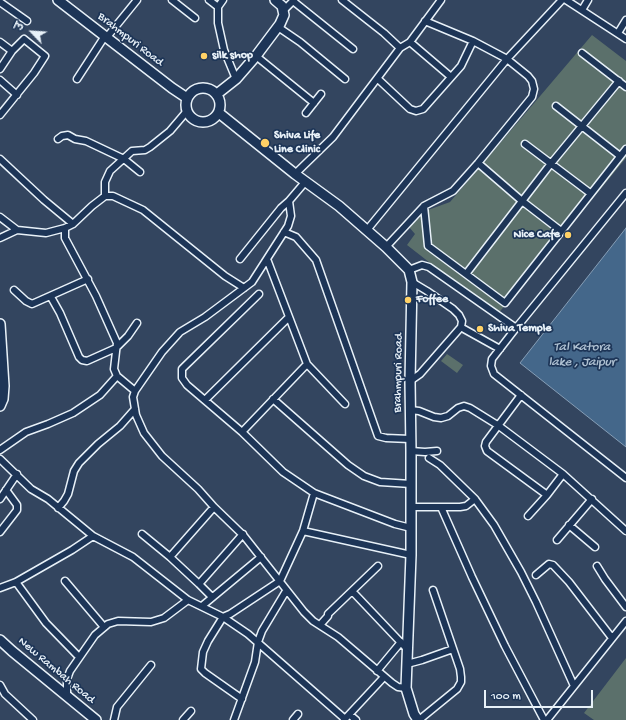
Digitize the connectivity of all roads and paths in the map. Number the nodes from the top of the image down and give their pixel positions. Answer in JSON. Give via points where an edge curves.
{"nodes":[{"id":1,"x":58,"y":0,"type":"edge"},
{"id":2,"x":137,"y":0,"type":"edge"},
{"id":3,"x":172,"y":0,"type":"edge"},
{"id":4,"x":209,"y":0,"type":"edge"},
{"id":5,"x":223,"y":0,"type":"edge"},
{"id":6,"x":275,"y":0,"type":"edge"},
{"id":7,"x":293,"y":0,"type":"edge"},
{"id":8,"x":342,"y":0,"type":"edge"},
{"id":9,"x":441,"y":0,"type":"edge"},
{"id":10,"x":562,"y":0,"type":"edge"},
{"id":11,"x":566,"y":0,"type":"edge"},
{"id":12,"x":588,"y":0,"type":"edge"},
{"id":13,"x":1,"y":4,"type":"edge"},
{"id":14,"x":218,"y":7,"type":"junction"},
{"id":15,"x":582,"y":10,"type":"junction"},
{"id":16,"x":283,"y":12,"type":"junction"},
{"id":17,"x":195,"y":18,"type":"dead end"},
{"id":18,"x":626,"y":20,"type":"edge"},
{"id":19,"x":27,"y":21,"type":"dead end"},
{"id":20,"x":425,"y":21,"type":"junction"},
{"id":21,"x":278,"y":27,"type":"junction"},
{"id":22,"x":618,"y":33,"type":"junction"},
{"id":23,"x":106,"y":37,"type":"junction"},
{"id":24,"x":626,"y":39,"type":"edge"},
{"id":25,"x":473,"y":41,"type":"junction"},
{"id":26,"x":0,"y":42,"type":"edge"},
{"id":27,"x":410,"y":42,"type":"junction"},
{"id":28,"x":400,"y":48,"type":"junction"},
{"id":29,"x":352,"y":49,"type":"dead end"},
{"id":30,"x":12,"y":51,"type":"junction"},
{"id":31,"x":582,"y":53,"type":"dead end"},
{"id":32,"x":256,"y":56,"type":"junction"},
{"id":33,"x":507,"y":59,"type":"junction"},
{"id":34,"x":0,"y":69,"type":"edge"},
{"id":35,"x":451,"y":77,"type":"junction"},
{"id":36,"x":77,"y":79,"type":"dead end"},
{"id":37,"x":236,"y":79,"type":"junction"},
{"id":38,"x":345,"y":79,"type":"dead end"},
{"id":39,"x":378,"y":79,"type":"junction"},
{"id":40,"x":0,"y":80,"type":"edge"},
{"id":41,"x":618,"y":81,"type":"junction"},
{"id":42,"x":626,"y":87,"type":"edge"},
{"id":43,"x":17,"y":94,"type":"junction"},
{"id":44,"x":217,"y":94,"type":"junction"},
{"id":45,"x":321,"y":94,"type":"dead end"},
{"id":46,"x":188,"y":98,"type":"junction"},
{"id":47,"x":314,"y":103,"type":"junction"},
{"id":48,"x":556,"y":106,"type":"dead end"},
{"id":49,"x":187,"y":111,"type":"junction"},
{"id":50,"x":219,"y":113,"type":"junction"},
{"id":51,"x":306,"y":113,"type":"dead end"},
{"id":52,"x":0,"y":115,"type":"edge"},
{"id":53,"x":582,"y":126,"type":"junction"},
{"id":54,"x":58,"y":138,"type":"dead end"},
{"id":55,"x":525,"y":144,"type":"dead end"},
{"id":56,"x":626,"y":149,"type":"edge"},
{"id":57,"x":620,"y":156,"type":"junction"},
{"id":58,"x":0,"y":159,"type":"edge"},
{"id":59,"x":124,"y":159,"type":"junction"},
{"id":60,"x":478,"y":163,"type":"junction"},
{"id":61,"x":550,"y":164,"type":"junction"},
{"id":62,"x":140,"y":172,"type":"dead end"},
{"id":63,"x":295,"y":174,"type":"junction"},
{"id":64,"x":306,"y":182,"type":"junction"},
{"id":65,"x":626,"y":192,"type":"edge"},
{"id":66,"x":590,"y":193,"type":"junction"},
{"id":67,"x":105,"y":196,"type":"junction"},
{"id":68,"x":289,"y":201,"type":"junction"},
{"id":69,"x":522,"y":201,"type":"junction"},
{"id":70,"x":424,"y":206,"type":"junction"},
{"id":71,"x":0,"y":217,"type":"edge"},
{"id":72,"x":73,"y":224,"type":"junction"},
{"id":73,"x":65,"y":228,"type":"junction"},
{"id":74,"x":17,"y":230,"type":"junction"},
{"id":75,"x":368,"y":230,"type":"junction"},
{"id":76,"x":561,"y":231,"type":"junction"},
{"id":77,"x":284,"y":232,"type":"junction"},
{"id":78,"x":0,"y":238,"type":"edge"},
{"id":79,"x":386,"y":247,"type":"junction"},
{"id":80,"x":240,"y":259,"type":"dead end"},
{"id":81,"x":267,"y":259,"type":"junction"},
{"id":82,"x":409,"y":270,"type":"junction"},
{"id":83,"x":466,"y":274,"type":"junction"},
{"id":84,"x":88,"y":280,"type":"junction"},
{"id":85,"x":412,"y":282,"type":"junction"},
{"id":86,"x":244,"y":288,"type":"junction"},
{"id":87,"x":14,"y":290,"type":"dead end"},
{"id":88,"x":259,"y":294,"type":"dead end"},
{"id":89,"x":51,"y":297,"type":"junction"},
{"id":90,"x":288,"y":317,"type":"junction"},
{"id":91,"x":137,"y":323,"type":"dead end"},
{"id":92,"x":0,"y":324,"type":"edge"},
{"id":93,"x":516,"y":328,"type":"junction"},
{"id":94,"x":464,"y":329,"type":"dead end"},
{"id":95,"x":116,"y":348,"type":"junction"},
{"id":96,"x":500,"y":349,"type":"junction"},
{"id":97,"x":307,"y":364,"type":"junction"},
{"id":98,"x":117,"y":376,"type":"junction"},
{"id":99,"x":410,"y":381,"type":"junction"},
{"id":100,"x":135,"y":392,"type":"junction"},
{"id":101,"x":521,"y":395,"type":"junction"},
{"id":102,"x":273,"y":399,"type":"junction"},
{"id":103,"x":205,"y":400,"type":"junction"},
{"id":104,"x":345,"y":404,"type":"dead end"},
{"id":105,"x":0,"y":406,"type":"edge"},
{"id":106,"x":135,"y":409,"type":"junction"},
{"id":107,"x":410,"y":410,"type":"junction"},
{"id":108,"x":499,"y":426,"type":"junction"},
{"id":109,"x":242,"y":432,"type":"junction"},
{"id":110,"x":410,"y":439,"type":"junction"},
{"id":111,"x":0,"y":450,"type":"edge"},
{"id":112,"x":411,"y":451,"type":"junction"},
{"id":113,"x":437,"y":451,"type":"dead end"},
{"id":114,"x":429,"y":458,"type":"dead end"},
{"id":115,"x":0,"y":459,"type":"edge"},
{"id":116,"x":17,"y":474,"type":"junction"},
{"id":117,"x":563,"y":474,"type":"junction"},
{"id":118,"x":626,"y":478,"type":"edge"},
{"id":119,"x":411,"y":484,"type":"junction"},
{"id":120,"x":6,"y":490,"type":"junction"},
{"id":121,"x":314,"y":493,"type":"junction"},
{"id":122,"x":547,"y":495,"type":"junction"},
{"id":123,"x":0,"y":499,"type":"edge"},
{"id":124,"x":475,"y":499,"type":"junction"},
{"id":125,"x":592,"y":499,"type":"junction"},
{"id":126,"x":214,"y":507,"type":"junction"},
{"id":127,"x":411,"y":507,"type":"junction"},
{"id":128,"x":441,"y":507,"type":"junction"},
{"id":129,"x":58,"y":508,"type":"junction"},
{"id":130,"x":528,"y":516,"type":"dead end"},
{"id":131,"x":569,"y":525,"type":"junction"},
{"id":132,"x":411,"y":528,"type":"junction"},
{"id":133,"x":303,"y":531,"type":"junction"},
{"id":134,"x":626,"y":531,"type":"edge"},
{"id":135,"x":0,"y":532,"type":"edge"},
{"id":136,"x":142,"y":534,"type":"dead end"},
{"id":137,"x":243,"y":534,"type":"junction"},
{"id":138,"x":93,"y":536,"type":"junction"},
{"id":139,"x":557,"y":540,"type":"dead end"},
{"id":140,"x":595,"y":547,"type":"dead end"},
{"id":141,"x":411,"y":555,"type":"junction"},
{"id":142,"x":170,"y":557,"type":"junction"},
{"id":143,"x":261,"y":557,"type":"junction"},
{"id":144,"x":378,"y":566,"type":"dead end"},
{"id":145,"x":597,"y":566,"type":"dead end"},
{"id":146,"x":536,"y":575,"type":"dead end"},
{"id":147,"x":65,"y":581,"type":"dead end"},
{"id":148,"x":280,"y":581,"type":"junction"},
{"id":149,"x":16,"y":582,"type":"junction"},
{"id":150,"x":199,"y":584,"type":"junction"},
{"id":151,"x":0,"y":588,"type":"edge"},
{"id":152,"x":433,"y":590,"type":"dead end"},
{"id":153,"x":286,"y":591,"type":"junction"},
{"id":154,"x":352,"y":591,"type":"junction"},
{"id":155,"x":212,"y":597,"type":"junction"},
{"id":156,"x":188,"y":600,"type":"junction"},
{"id":157,"x":202,"y":606,"type":"junction"},
{"id":158,"x":626,"y":606,"type":"edge"},
{"id":159,"x":223,"y":617,"type":"junction"},
{"id":160,"x":626,"y":621,"type":"edge"},
{"id":161,"x":320,"y":625,"type":"junction"},
{"id":162,"x":104,"y":627,"type":"junction"},
{"id":163,"x":612,"y":638,"type":"junction"},
{"id":164,"x":0,"y":640,"type":"edge"},
{"id":165,"x":258,"y":642,"type":"junction"},
{"id":166,"x":404,"y":646,"type":"junction"},
{"id":167,"x":453,"y":649,"type":"junction"},
{"id":168,"x":79,"y":657,"type":"junction"},
{"id":169,"x":407,"y":664,"type":"junction"},
{"id":170,"x":151,"y":665,"type":"dead end"},
{"id":171,"x":377,"y":671,"type":"junction"},
{"id":172,"x":384,"y":677,"type":"junction"},
{"id":173,"x":0,"y":685,"type":"edge"},
{"id":174,"x":574,"y":686,"type":"junction"},
{"id":175,"x":406,"y":688,"type":"junction"},
{"id":176,"x":67,"y":696,"type":"junction"},
{"id":177,"x":242,"y":699,"type":"junction"},
{"id":178,"x":191,"y":712,"type":"dead end"},
{"id":179,"x":298,"y":714,"type":"dead end"},
{"id":180,"x":350,"y":714,"type":"junction"},
{"id":181,"x":33,"y":720,"type":"edge"},
{"id":182,"x":96,"y":720,"type":"edge"},
{"id":183,"x":114,"y":720,"type":"edge"},
{"id":184,"x":182,"y":720,"type":"edge"},
{"id":185,"x":234,"y":720,"type":"edge"},
{"id":186,"x":293,"y":720,"type":"edge"},
{"id":187,"x":345,"y":720,"type":"edge"},
{"id":188,"x":356,"y":720,"type":"edge"},
{"id":189,"x":418,"y":720,"type":"edge"},
{"id":190,"x":545,"y":720,"type":"edge"}],
"edges":[{"from":1,"to":23,"type":"street","name":"Brahmpuri Road"},
{"from":2,"to":23,"type":"street"},
{"from":3,"to":17,"type":"street"},
{"from":4,"to":14,"type":"street"},
{"from":5,"to":14,"type":"street"},
{"from":6,"to":16,"type":"street","via":[[282,6]]},
{"from":7,"to":16,"type":"street"},
{"from":7,"to":29,"type":"street"},
{"from":8,"to":28,"type":"street"},
{"from":9,"to":20,"type":"street"},
{"from":10,"to":33,"type":"street"},
{"from":11,"to":15,"type":"street"},
{"from":12,"to":15,"type":"street"},
{"from":13,"to":19,"type":"street"},
{"from":14,"to":37,"type":"street","via":[[218,23],[224,50]]},
{"from":15,"to":22,"type":"street"},
{"from":16,"to":21,"type":"street"},
{"from":18,"to":22,"type":"street"},
{"from":20,"to":25,"type":"street"},
{"from":20,"to":27,"type":"street"},
{"from":21,"to":32,"type":"street"},
{"from":21,"to":38,"type":"street"},
{"from":22,"to":24,"type":"street"},
{"from":23,"to":36,"type":"street"},
{"from":23,"to":46,"type":"street","name":"Brahmpuri Road"},
{"from":25,"to":33,"type":"street"},
{"from":25,"to":35,"type":"street","via":[[461,66]]},
{"from":26,"to":30,"type":"street"},
{"from":27,"to":28,"type":"street"},
{"from":27,"to":35,"type":"street"},
{"from":28,"to":39,"type":"street"},
{"from":30,"to":34,"type":"street"},
{"from":30,"to":43,"type":"street","via":[[24,39],[45,56]]},
{"from":31,"to":41,"type":"street"},
{"from":32,"to":37,"type":"street"},
{"from":32,"to":47,"type":"street"},
{"from":33,"to":60,"type":"street","via":[[532,81],[532,96]]},
{"from":33,"to":75,"type":"street"},
{"from":35,"to":39,"type":"street","via":[[424,109],[416,111],[410,109]]},
{"from":37,"to":44,"type":"street"},
{"from":39,"to":63,"type":"street","via":[[333,137]]},
{"from":40,"to":43,"type":"street"},
{"from":41,"to":42,"type":"street"},
{"from":41,"to":53,"type":"street"},
{"from":43,"to":52,"type":"street"},
{"from":44,"to":46,"type":"street","via":[[213,90],[201,88]]},
{"from":44,"to":50,"type":"street","via":[[221,104]]},
{"from":45,"to":47,"type":"street"},
{"from":46,"to":49,"type":"street"},
{"from":47,"to":51,"type":"street"},
{"from":48,"to":53,"type":"street"},
{"from":49,"to":50,"type":"street","via":[[195,121],[202,123],[215,119]]},
{"from":49,"to":59,"type":"street","via":[[170,131],[150,147],[132,151]]},
{"from":50,"to":63,"type":"street"},
{"from":53,"to":57,"type":"street"},
{"from":53,"to":61,"type":"street"},
{"from":54,"to":59,"type":"street","via":[[68,135]]},
{"from":55,"to":61,"type":"street"},
{"from":56,"to":57,"type":"street"},
{"from":57,"to":66,"type":"street"},
{"from":58,"to":72,"type":"street"},
{"from":59,"to":62,"type":"street"},
{"from":59,"to":67,"type":"street","via":[[110,171],[105,182]]},
{"from":60,"to":69,"type":"street"},
{"from":60,"to":70,"type":"street","via":[[453,191]]},
{"from":61,"to":66,"type":"street"},
{"from":61,"to":69,"type":"street"},
{"from":63,"to":64,"type":"street"},
{"from":64,"to":68,"type":"street"},
{"from":64,"to":75,"type":"street"},
{"from":65,"to":93,"type":"street"},
{"from":66,"to":76,"type":"street"},
{"from":67,"to":72,"type":"street"},
{"from":67,"to":86,"type":"street","via":[[113,196],[142,210],[225,276]]},
{"from":68,"to":77,"type":"street","via":[[291,216]]},
{"from":68,"to":80,"type":"street"},
{"from":69,"to":76,"type":"street"},
{"from":69,"to":83,"type":"street"},
{"from":70,"to":79,"type":"street"},
{"from":70,"to":83,"type":"street","via":[[428,246]]},
{"from":71,"to":74,"type":"street"},
{"from":72,"to":73,"type":"street"},
{"from":73,"to":74,"type":"street","via":[[46,233]]},
{"from":73,"to":84,"type":"street","via":[[65,238]]},
{"from":74,"to":78,"type":"street"},
{"from":75,"to":79,"type":"street"},
{"from":76,"to":83,"type":"street","via":[[505,303]]},
{"from":77,"to":81,"type":"street"},
{"from":77,"to":110,"type":"street","via":[[296,237],[316,260],[378,436]]},
{"from":79,"to":82,"type":"street"},
{"from":81,"to":86,"type":"street","via":[[252,282]]},
{"from":81,"to":90,"type":"street"},
{"from":82,"to":85,"type":"street","name":"Brahmpuri Road"},
{"from":82,"to":93,"type":"street","via":[[422,265],[429,267]]},
{"from":84,"to":89,"type":"street"},
{"from":84,"to":95,"type":"street","via":[[118,343]]},
{"from":85,"to":99,"type":"street","name":"Brahmpuri Road"},
{"from":85,"to":99,"type":"street","via":[[453,310],[462,321],[461,327],[420,374]]},
{"from":86,"to":100,"type":"street","via":[[180,332],[162,352]]},
{"from":87,"to":89,"type":"street","via":[[32,304]]},
{"from":88,"to":103,"type":"street","via":[[182,369],[184,381]]},
{"from":89,"to":95,"type":"street","via":[[78,357],[87,361]]},
{"from":90,"to":97,"type":"street"},
{"from":90,"to":103,"type":"street"},
{"from":91,"to":95,"type":"street"},
{"from":92,"to":105,"type":"street","via":[[4,386]]},
{"from":93,"to":96,"type":"street"},
{"from":94,"to":96,"type":"street"},
{"from":95,"to":98,"type":"street","via":[[114,369]]},
{"from":96,"to":101,"type":"street","via":[[492,359],[494,374]]},
{"from":97,"to":102,"type":"street"},
{"from":97,"to":104,"type":"street"},
{"from":98,"to":100,"type":"street"},
{"from":98,"to":111,"type":"street","via":[[100,395],[73,413],[26,432]]},
{"from":99,"to":107,"type":"street","name":"Brahmpuri Road"},
{"from":100,"to":106,"type":"street"},
{"from":101,"to":108,"type":"street"},
{"from":101,"to":118,"type":"street"},
{"from":102,"to":109,"type":"street"},
{"from":102,"to":119,"type":"street","via":[[364,476],[380,482]]},
{"from":103,"to":109,"type":"street"},
{"from":106,"to":126,"type":"street","via":[[144,433]]},
{"from":106,"to":129,"type":"street","via":[[79,463],[74,471],[68,494]]},
{"from":107,"to":108,"type":"street","via":[[441,418],[464,406]]},
{"from":107,"to":110,"type":"street","name":"Brahmpuri Road"},
{"from":108,"to":117,"type":"street"},
{"from":108,"to":122,"type":"street","via":[[486,442],[487,451]]},
{"from":109,"to":121,"type":"street","via":[[283,472]]},
{"from":110,"to":112,"type":"street","name":"Brahmpuri Road"},
{"from":112,"to":113,"type":"street"},
{"from":112,"to":119,"type":"street","name":"Brahmpuri Road"},
{"from":114,"to":124,"type":"street","via":[[440,465]]},
{"from":115,"to":116,"type":"street"},
{"from":116,"to":120,"type":"street"},
{"from":116,"to":129,"type":"street","via":[[31,489]]},
{"from":117,"to":122,"type":"street"},
{"from":117,"to":125,"type":"street"},
{"from":119,"to":127,"type":"street","name":"Brahmpuri Road"},
{"from":120,"to":123,"type":"street"},
{"from":120,"to":135,"type":"street","via":[[18,505]]},
{"from":121,"to":132,"type":"street"},
{"from":121,"to":133,"type":"street"},
{"from":122,"to":130,"type":"street"},
{"from":124,"to":128,"type":"street","via":[[460,508]]},
{"from":124,"to":174,"type":"street","via":[[494,525],[521,572]]},
{"from":125,"to":131,"type":"street"},
{"from":125,"to":134,"type":"street"},
{"from":126,"to":137,"type":"street"},
{"from":126,"to":142,"type":"street"},
{"from":127,"to":128,"type":"street"},
{"from":127,"to":132,"type":"street","name":"Brahmpuri Road"},
{"from":128,"to":190,"type":"street","via":[[505,646]]},
{"from":129,"to":138,"type":"street"},
{"from":131,"to":139,"type":"street"},
{"from":131,"to":140,"type":"street"},
{"from":132,"to":141,"type":"street","name":"Brahmpuri Road"},
{"from":133,"to":141,"type":"street"},
{"from":133,"to":148,"type":"street"},
{"from":136,"to":142,"type":"street"},
{"from":137,"to":143,"type":"street"},
{"from":137,"to":150,"type":"street"},
{"from":138,"to":149,"type":"street"},
{"from":138,"to":156,"type":"street","via":[[132,557]]},
{"from":141,"to":166,"type":"street","name":"Brahmpuri Road"},
{"from":142,"to":150,"type":"street"},
{"from":143,"to":148,"type":"street"},
{"from":143,"to":155,"type":"street"},
{"from":144,"to":154,"type":"street"},
{"from":145,"to":158,"type":"street"},
{"from":146,"to":163,"type":"street","via":[[549,564],[553,565]]},
{"from":147,"to":162,"type":"street"},
{"from":148,"to":153,"type":"street"},
{"from":148,"to":159,"type":"street"},
{"from":149,"to":151,"type":"street"},
{"from":149,"to":168,"type":"street","via":[[46,623]]},
{"from":150,"to":155,"type":"street"},
{"from":152,"to":167,"type":"street"},
{"from":153,"to":161,"type":"street","via":[[313,621]]},
{"from":153,"to":165,"type":"street"},
{"from":154,"to":161,"type":"street"},
{"from":154,"to":166,"type":"street"},
{"from":155,"to":157,"type":"street"},
{"from":156,"to":157,"type":"street"},
{"from":156,"to":162,"type":"street","via":[[164,618],[151,622],[118,622]]},
{"from":157,"to":159,"type":"street"},
{"from":159,"to":165,"type":"street"},
{"from":159,"to":177,"type":"street","via":[[203,652],[201,669]]},
{"from":160,"to":163,"type":"street"},
{"from":161,"to":171,"type":"street"},
{"from":162,"to":168,"type":"street"},
{"from":163,"to":174,"type":"street"},
{"from":164,"to":176,"type":"street","name":"New Rambah Road"},
{"from":165,"to":177,"type":"street","via":[[255,662]]},
{"from":165,"to":187,"type":"street"},
{"from":166,"to":169,"type":"street","name":"Brahmpuri Road"},
{"from":166,"to":171,"type":"street"},
{"from":167,"to":169,"type":"street"},
{"from":167,"to":189,"type":"street","via":[[461,677],[457,689]]},
{"from":168,"to":176,"type":"street","via":[[67,678]]},
{"from":169,"to":175,"type":"street","name":"Brahmpuri Road"},
{"from":170,"to":183,"type":"street","via":[[117,708]]},
{"from":171,"to":172,"type":"street"},
{"from":172,"to":175,"type":"street"},
{"from":172,"to":180,"type":"street"},
{"from":173,"to":181,"type":"street","via":[[5,694]]},
{"from":174,"to":190,"type":"street"},
{"from":175,"to":189,"type":"street","name":"Brahmpuri Road"},
{"from":176,"to":182,"type":"street","name":"New Rambah Road"},
{"from":177,"to":185,"type":"street"},
{"from":178,"to":184,"type":"street"},
{"from":179,"to":186,"type":"street"},
{"from":180,"to":187,"type":"street"},
{"from":180,"to":188,"type":"street"}]}
